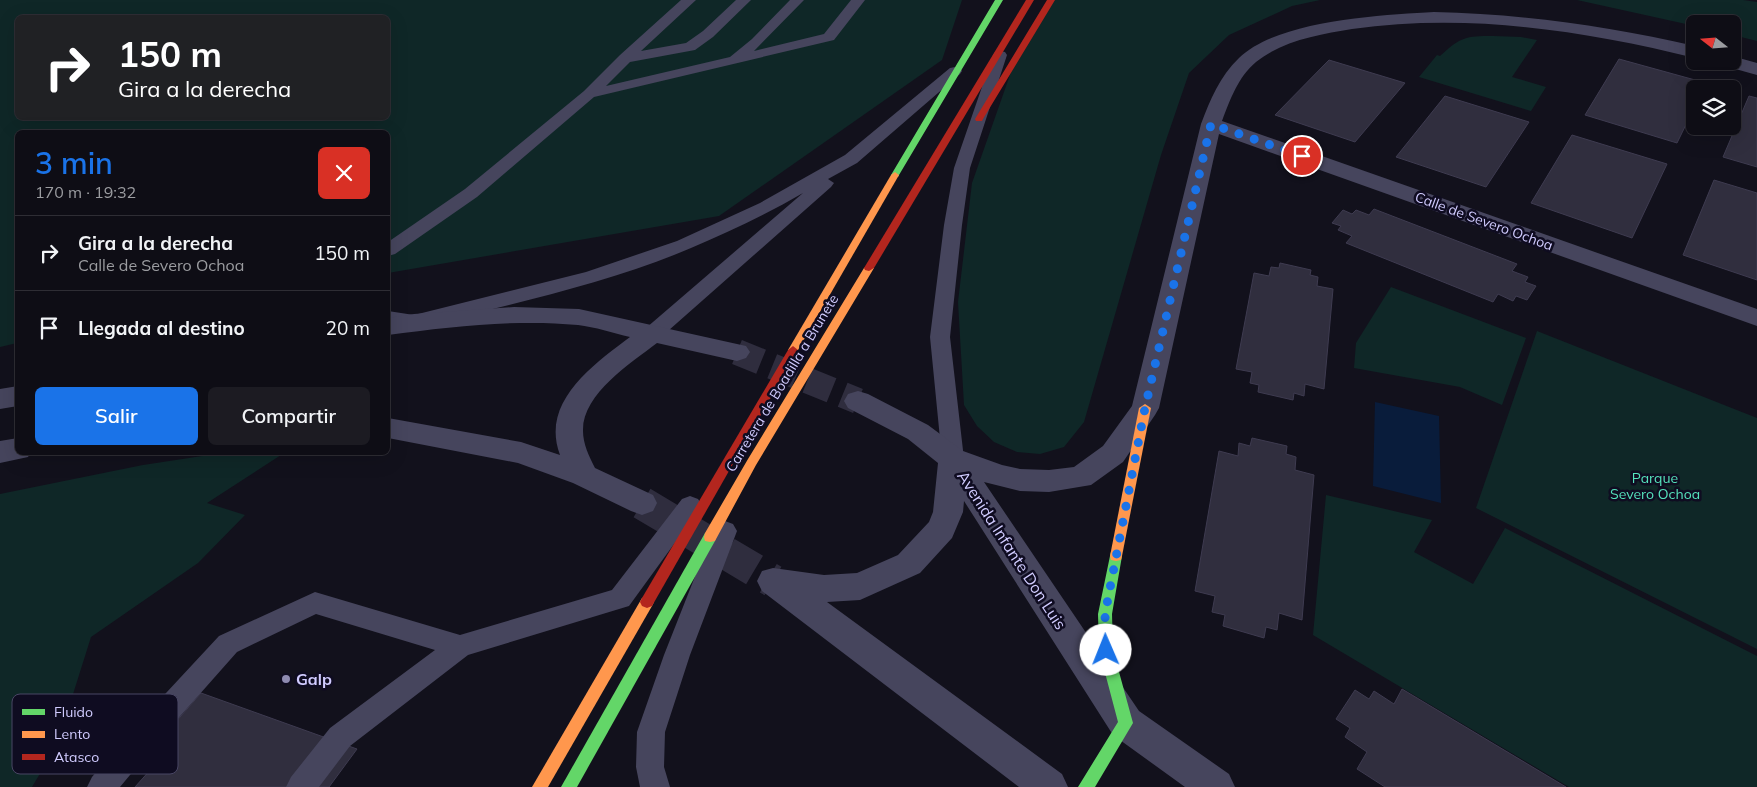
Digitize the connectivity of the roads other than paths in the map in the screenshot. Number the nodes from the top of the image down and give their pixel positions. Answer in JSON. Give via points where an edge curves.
{"nodes":[{"id":1,"x":689,"y":0,"type":"edge"},
{"id":2,"x":744,"y":0,"type":"edge"},
{"id":3,"x":797,"y":0,"type":"edge"},
{"id":4,"x":858,"y":0,"type":"edge"},
{"id":5,"x":999,"y":0,"type":"edge"},
{"id":6,"x":1030,"y":0,"type":"edge"},
{"id":7,"x":1051,"y":0,"type":"edge"},
{"id":8,"x":1004,"y":43,"type":"junction"},
{"id":9,"x":1686,"y":50,"type":"edge"},
{"id":10,"x":625,"y":58,"type":"junction"},
{"id":11,"x":733,"y":61,"type":"junction"},
{"id":12,"x":1741,"y":65,"type":"edge"},
{"id":13,"x":1757,"y":69,"type":"edge"},
{"id":14,"x":955,"y":72,"type":"junction"},
{"id":15,"x":589,"y":94,"type":"junction"},
{"id":16,"x":979,"y":119,"type":"junction"},
{"id":17,"x":1211,"y":124,"type":"junction"},
{"id":18,"x":851,"y":160,"type":"junction"},
{"id":19,"x":390,"y":249,"type":"edge"},
{"id":20,"x":390,"y":317,"type":"edge"},
{"id":21,"x":1757,"y":318,"type":"edge"},
{"id":22,"x":414,"y":322,"type":"junction"},
{"id":23,"x":390,"y":327,"type":"edge"},
{"id":24,"x":653,"y":333,"type":"junction"},
{"id":25,"x":736,"y":352,"type":"tunnel mouth"},
{"id":26,"x":15,"y":396,"type":"edge"},
{"id":27,"x":0,"y":399,"type":"edge"},
{"id":28,"x":858,"y":401,"type":"tunnel mouth"},
{"id":29,"x":1145,"y":408,"type":"junction"},
{"id":30,"x":390,"y":428,"type":"edge"},
{"id":31,"x":15,"y":449,"type":"edge"},
{"id":32,"x":0,"y":452,"type":"edge"},
{"id":33,"x":746,"y":452,"type":"junction"},
{"id":34,"x":953,"y":459,"type":"junction"},
{"id":35,"x":583,"y":474,"type":"junction"},
{"id":36,"x":642,"y":503,"type":"tunnel mouth"},
{"id":37,"x":460,"y":646,"type":"junction"},
{"id":38,"x":178,"y":699,"type":"edge"},
{"id":39,"x":1126,"y":724,"type":"junction"},
{"id":40,"x":113,"y":774,"type":"edge"},
{"id":41,"x":102,"y":787,"type":"edge"},
{"id":42,"x":301,"y":787,"type":"edge"},
{"id":43,"x":540,"y":787,"type":"edge"},
{"id":44,"x":569,"y":787,"type":"edge"},
{"id":45,"x":655,"y":787,"type":"edge"},
{"id":46,"x":1049,"y":787,"type":"edge"},
{"id":47,"x":1086,"y":787,"type":"edge"},
{"id":48,"x":1216,"y":787,"type":"edge"}],
"edges":[{"from":1,"to":10,"type":"lane"},
{"from":2,"to":10,"type":"lane","via":[[690,47]]},
{"from":3,"to":11,"type":"lane","via":[[757,42]]},
{"from":4,"to":11,"type":"lane","via":[[829,37]]},
{"from":5,"to":14,"type":"main road","name":"Carretera de Boadilla a Brunete"},
{"from":6,"to":8,"type":"main road","name":"Carretera de Boadilla a Brunete"},
{"from":7,"to":16,"type":"main road"},
{"from":8,"to":16,"type":"lane"},
{"from":8,"to":33,"type":"main road","name":"Carretera de Boadilla a Brunete"},
{"from":9,"to":17,"type":"street","via":[[1606,29],[1542,18],[1485,13],[1429,11],[1342,20],[1299,32],[1257,52],[1241,66],[1224,91]]},
{"from":10,"to":15,"type":"lane"},
{"from":11,"to":15,"type":"lane"},
{"from":12,"to":13,"type":"street"},
{"from":14,"to":18,"type":"lane"},
{"from":14,"to":33,"type":"main road","name":"Carretera de Boadilla a Brunete"},
{"from":15,"to":19,"type":"lane","via":[[471,193]]},
{"from":16,"to":34,"type":"lane","via":[[962,168],[952,225],[940,336]]},
{"from":17,"to":21,"type":"street","name":"Calle de Severo Ochoa"},
{"from":17,"to":29,"type":"street"},
{"from":18,"to":22,"type":"lane","via":[[766,207],[683,245],[592,276]]},
{"from":18,"to":24,"type":"lane"},
{"from":20,"to":22,"type":"lane"},
{"from":22,"to":23,"type":"street"},
{"from":22,"to":24,"type":"street","via":[[514,315],[579,317]]},
{"from":24,"to":25,"type":"street"},
{"from":24,"to":35,"type":"street","via":[[591,384],[577,402],[569,427],[572,450]]},
{"from":26,"to":27,"type":"street"},
{"from":28,"to":34,"type":"street","via":[[918,432]]},
{"from":29,"to":34,"type":"street","via":[[1113,454],[1081,477],[1020,480]]},
{"from":29,"to":39,"type":"main road","via":[[1105,614],[1106,650]]},
{"from":30,"to":35,"type":"street","via":[[521,453]]},
{"from":31,"to":32,"type":"street"},
{"from":33,"to":37,"type":"lane","via":[[620,598]]},
{"from":33,"to":43,"type":"main road","name":"Carretera de Boadilla a Brunete"},
{"from":33,"to":44,"type":"main road","name":"Carretera de Boadilla a Brunete"},
{"from":33,"to":45,"type":"lane","via":[[651,732],[650,767]]},
{"from":34,"to":39,"type":"street","name":"Avenida Infante Don Luis"},
{"from":34,"to":46,"type":"street","via":[[948,512],[941,529],[910,564],[860,586],[824,589],[773,581]]},
{"from":35,"to":36,"type":"street"},
{"from":37,"to":38,"type":"lane","via":[[315,602],[228,644]]},
{"from":37,"to":42,"type":"lane","via":[[340,737]]},
{"from":39,"to":47,"type":"main road"},
{"from":39,"to":48,"type":"street","name":"Avenida Infante Don Luis"},
{"from":40,"to":41,"type":"lane"}]}
